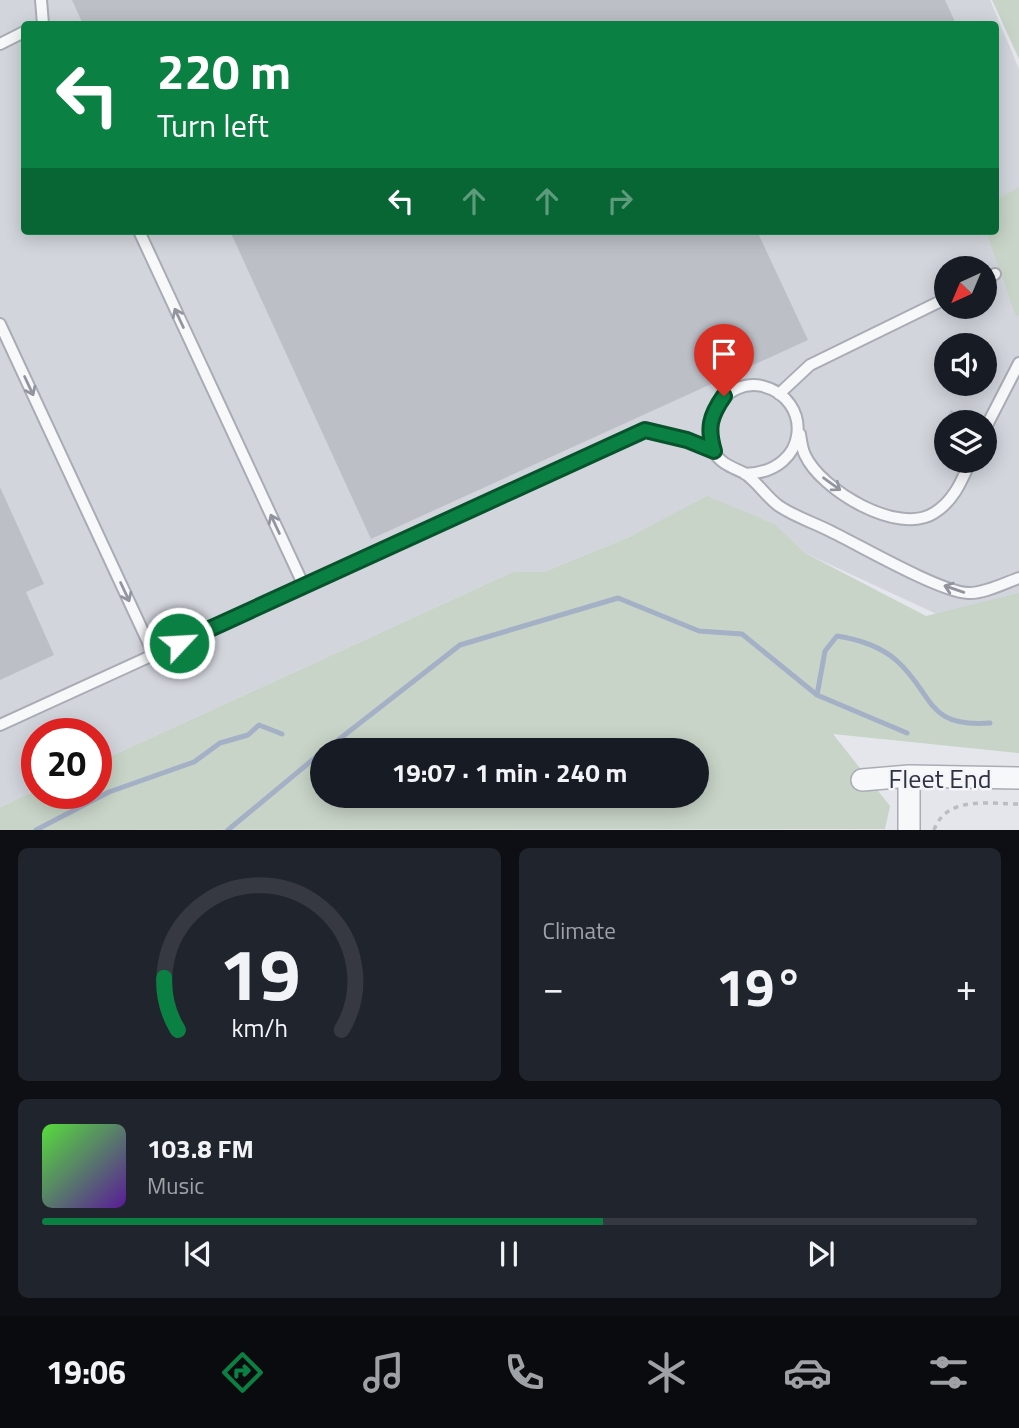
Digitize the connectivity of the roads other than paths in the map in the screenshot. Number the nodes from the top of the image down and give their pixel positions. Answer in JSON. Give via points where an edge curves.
{"nodes":[{"id":1,"x":41,"y":0,"type":"edge"},
{"id":2,"x":42,"y":21,"type":"edge"},
{"id":3,"x":21,"y":34,"type":"edge"},
{"id":4,"x":0,"y":44,"type":"edge"},
{"id":5,"x":141,"y":235,"type":"edge"},
{"id":6,"x":934,"y":304,"type":"edge"},
{"id":7,"x":0,"y":324,"type":"edge"},
{"id":8,"x":1019,"y":363,"type":"edge"},
{"id":9,"x":779,"y":394,"type":"junction"},
{"id":10,"x":995,"y":410,"type":"edge"},
{"id":11,"x":798,"y":428,"type":"junction"},
{"id":12,"x":714,"y":451,"type":"junction"},
{"id":13,"x":964,"y":473,"type":"edge"},
{"id":14,"x":746,"y":474,"type":"junction"},
{"id":15,"x":1019,"y":579,"type":"edge"},
{"id":16,"x":304,"y":586,"type":"junction"},
{"id":17,"x":154,"y":654,"type":"junction"},
{"id":18,"x":0,"y":725,"type":"edge"},
{"id":19,"x":909,"y":776,"type":"junction"},
{"id":20,"x":1019,"y":778,"type":"edge"},
{"id":21,"x":862,"y":780,"type":"dead end"},
{"id":22,"x":909,"y":830,"type":"edge"}],
"edges":[{"from":1,"to":2,"type":"lane"},
{"from":3,"to":4,"type":"lane"},
{"from":16,"to":5,"type":"lane","one_way":true},
{"from":6,"to":9,"type":"lane","via":[[810,365]]},
{"from":7,"to":17,"type":"lane","one_way":true},
{"from":8,"to":10,"type":"lane"},
{"from":9,"to":11,"type":"lane","via":[[793,409]]},
{"from":9,"to":12,"type":"lane","via":[[761,386],[741,387],[724,396],[712,412],[708,432]]},
{"from":11,"to":13,"type":"lane","one_way":true,"via":[[805,456],[821,476],[863,506],[891,518],[910,521],[933,515],[951,500]]},
{"from":11,"to":14,"type":"lane","via":[[794,448],[783,464],[765,473]]},
{"from":12,"to":14,"type":"lane","via":[[727,466]]},
{"from":12,"to":16,"type":"lane","via":[[645,430]]},
{"from":15,"to":14,"type":"lane","one_way":true,"via":[[968,594],[932,581],[779,506]]},
{"from":16,"to":17,"type":"lane"},
{"from":17,"to":18,"type":"lane"},
{"from":19,"to":20,"type":"street","name":"Fleet End"},
{"from":19,"to":21,"type":"street","name":"Fleet End"},
{"from":19,"to":22,"type":"street"}]}
